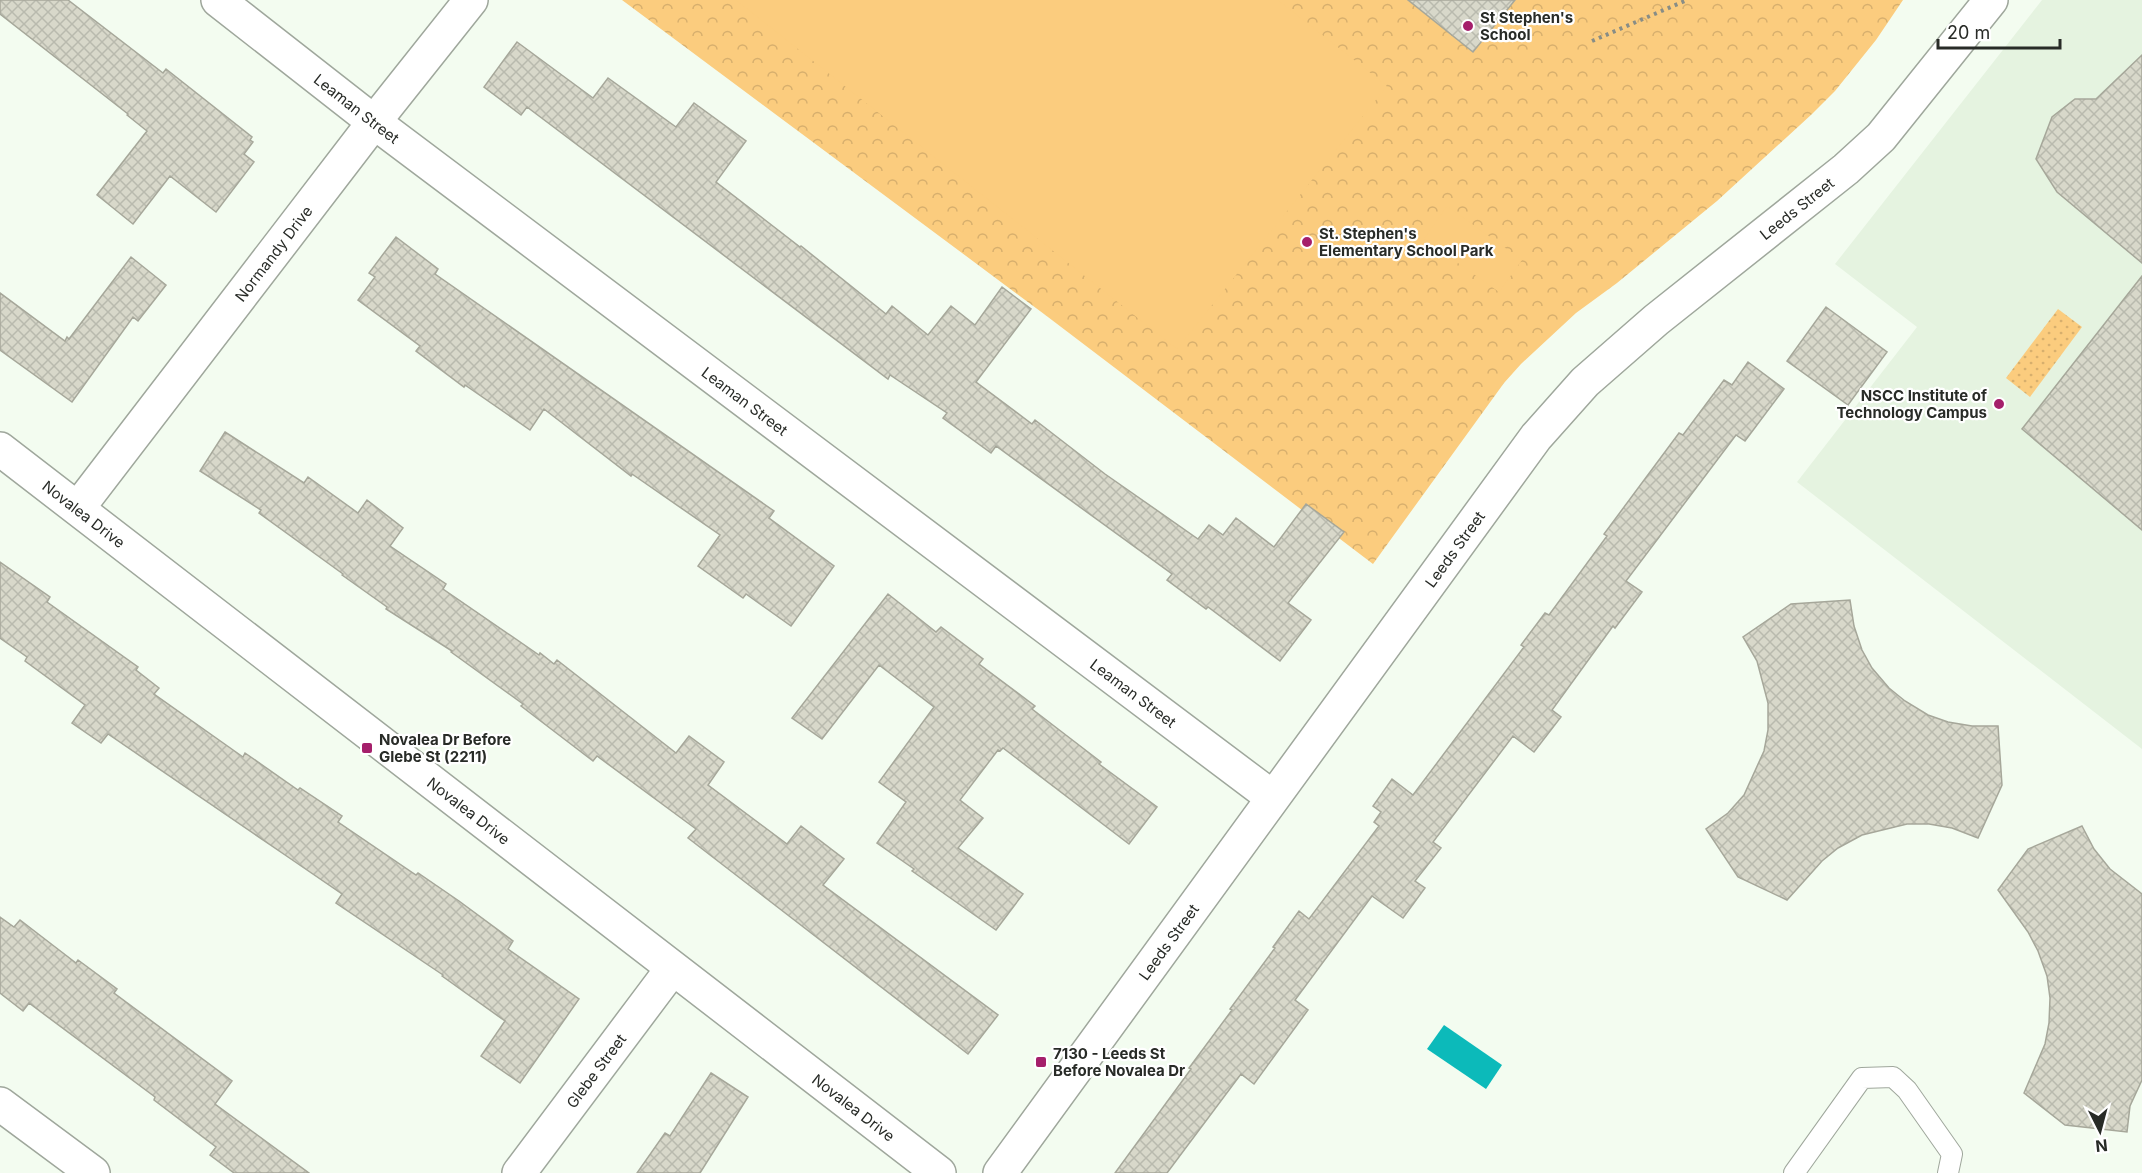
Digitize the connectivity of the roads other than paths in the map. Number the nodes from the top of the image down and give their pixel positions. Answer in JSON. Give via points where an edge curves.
{"nodes":[{"id":1,"x":218,"y":0,"type":"edge"},
{"id":2,"x":471,"y":0,"type":"edge"},
{"id":3,"x":1991,"y":0,"type":"edge"},
{"id":4,"x":374,"y":122,"type":"junction"},
{"id":5,"x":0,"y":449,"type":"edge"},
{"id":6,"x":78,"y":508,"type":"junction"},
{"id":7,"x":1272,"y":797,"type":"junction"},
{"id":8,"x":672,"y":969,"type":"junction"},
{"id":9,"x":0,"y":1104,"type":"edge"},
{"id":10,"x":93,"y":1173,"type":"edge"},
{"id":11,"x":519,"y":1173,"type":"edge"},
{"id":12,"x":939,"y":1173,"type":"edge"},
{"id":13,"x":1000,"y":1173,"type":"edge"},
{"id":14,"x":1794,"y":1173,"type":"edge"},
{"id":15,"x":1948,"y":1173,"type":"edge"}],
"edges":[{"from":1,"to":4,"type":"street","name":"Leaman Street"},
{"from":2,"to":4,"type":"street","name":"Normandy Drive"},
{"from":3,"to":7,"type":"street","name":"Leeds Street","via":[[1881,137],[1585,382],[1543,429]]},
{"from":4,"to":6,"type":"street","name":"Normandy Drive"},
{"from":4,"to":7,"type":"street","name":"Leaman Street"},
{"from":5,"to":6,"type":"street","name":"Novalea Drive"},
{"from":6,"to":8,"type":"street","name":"Novalea Drive"},
{"from":7,"to":13,"type":"street","name":"Leeds Street"},
{"from":8,"to":11,"type":"street","name":"Glebe Street"},
{"from":8,"to":12,"type":"street","name":"Novalea Drive"},
{"from":9,"to":10,"type":"street"},
{"from":14,"to":15,"type":"lane","via":[[1862,1078],[1893,1077],[1907,1090],[1952,1154]]}]}
